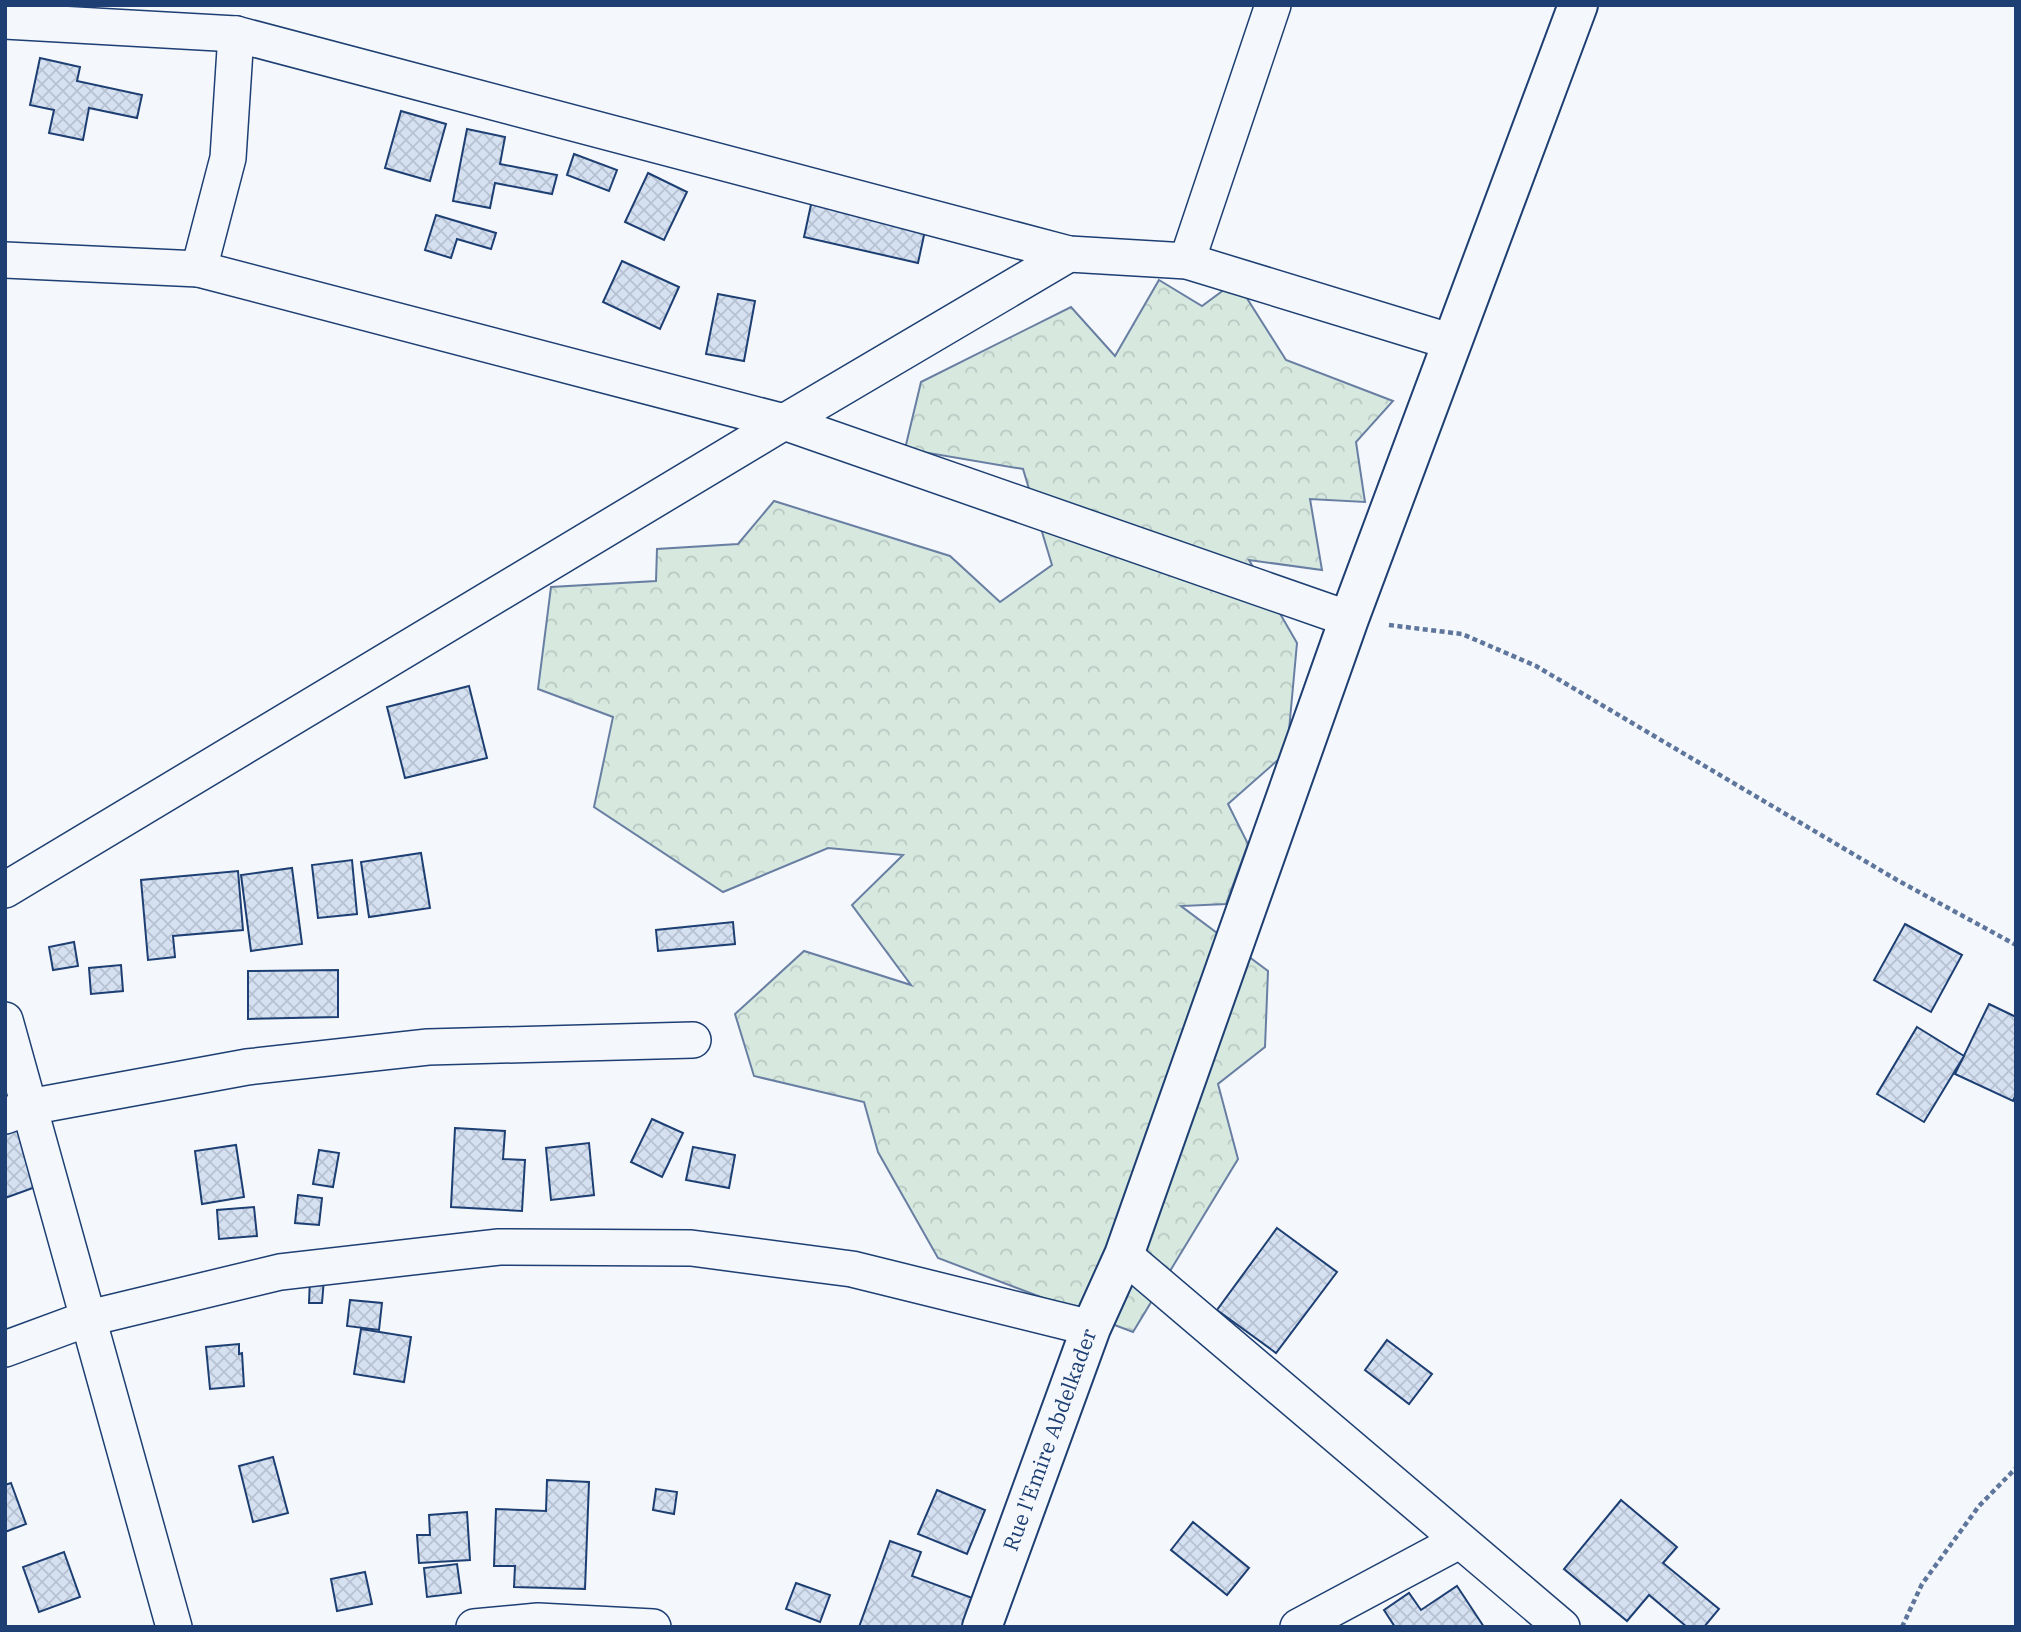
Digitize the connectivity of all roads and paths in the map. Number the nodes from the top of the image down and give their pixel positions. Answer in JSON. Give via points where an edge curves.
{"nodes":[{"id":1,"x":1273,"y":5,"type":"edge"},
{"id":2,"x":1578,"y":5,"type":"edge"},
{"id":3,"x":5,"y":21,"type":"edge"},
{"id":4,"x":236,"y":34,"type":"junction"},
{"id":5,"x":1069,"y":254,"type":"junction"},
{"id":6,"x":5,"y":260,"type":"edge"},
{"id":7,"x":1187,"y":261,"type":"junction"},
{"id":8,"x":199,"y":270,"type":"junction"},
{"id":9,"x":1452,"y":342,"type":"junction"},
{"id":10,"x":784,"y":422,"type":"junction"},
{"id":11,"x":1349,"y":619,"type":"junction"},
{"id":12,"x":5,"y":890,"type":"edge"},
{"id":13,"x":2016,"y":946,"type":"edge"},
{"id":14,"x":5,"y":1020,"type":"edge"},
{"id":15,"x":693,"y":1040,"type":"dead end"},
{"id":16,"x":17,"y":1111,"type":"edge"},
{"id":17,"x":1124,"y":1255,"type":"junction"},
{"id":18,"x":89,"y":1318,"type":"junction"},
{"id":19,"x":1091,"y":1328,"type":"junction"},
{"id":20,"x":5,"y":1349,"type":"edge"},
{"id":21,"x":2016,"y":1468,"type":"edge"},
{"id":22,"x":1459,"y":1541,"type":"junction"},
{"id":23,"x":174,"y":1627,"type":"edge"},
{"id":24,"x":474,"y":1627,"type":"edge"},
{"id":25,"x":653,"y":1627,"type":"edge"},
{"id":26,"x":982,"y":1627,"type":"edge"},
{"id":27,"x":1298,"y":1627,"type":"edge"},
{"id":28,"x":1562,"y":1627,"type":"edge"},
{"id":29,"x":1902,"y":1627,"type":"edge"}],
"edges":[{"from":1,"to":7,"type":"street"},
{"from":2,"to":9,"type":"main road","name":"Rue l'Emire Abdelkader"},
{"from":3,"to":4,"type":"street"},
{"from":4,"to":5,"type":"street"},
{"from":4,"to":8,"type":"street","via":[[228,158]]},
{"from":5,"to":7,"type":"street"},
{"from":5,"to":10,"type":"street"},
{"from":6,"to":8,"type":"street"},
{"from":7,"to":9,"type":"street"},
{"from":8,"to":10,"type":"street"},
{"from":9,"to":11,"type":"main road","name":"Rue l'Emire Abdelkader"},
{"from":10,"to":11,"type":"street"},
{"from":10,"to":12,"type":"street"},
{"from":11,"to":13,"type":"path","via":[[1462,634],[1536,666]]},
{"from":11,"to":17,"type":"main road","name":"Rue l'Emire Abdelkader"},
{"from":14,"to":16,"type":"street"},
{"from":15,"to":16,"type":"street","via":[[428,1047],[247,1068]]},
{"from":16,"to":18,"type":"street"},
{"from":17,"to":19,"type":"main road","name":"Rue l'Emire Abdelkader"},
{"from":17,"to":22,"type":"street"},
{"from":18,"to":19,"type":"street","via":[[280,1272],[417,1256],[499,1247],[691,1248],[852,1269]]},
{"from":18,"to":20,"type":"street"},
{"from":18,"to":23,"type":"street"},
{"from":19,"to":26,"type":"main road","name":"Rue l'Emire Abdelkader"},
{"from":21,"to":29,"type":"path","via":[[1979,1506],[1922,1584]]},
{"from":22,"to":27,"type":"street"},
{"from":22,"to":28,"type":"street"},
{"from":24,"to":25,"type":"street","via":[[538,1621]]}]}
